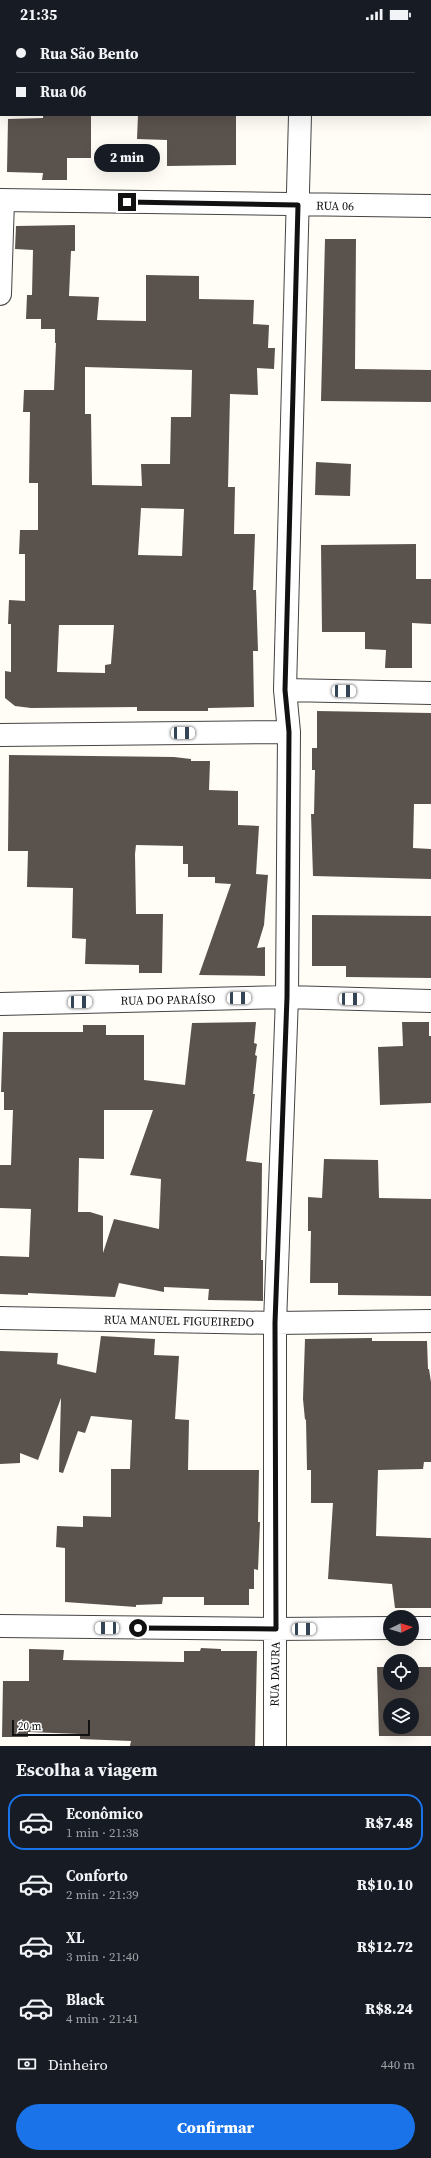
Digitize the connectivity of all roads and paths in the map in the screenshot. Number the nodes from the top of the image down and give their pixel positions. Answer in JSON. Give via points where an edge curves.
{"nodes":[{"id":1,"x":300,"y":116,"type":"edge"},
{"id":2,"x":1,"y":200,"type":"edge"},
{"id":3,"x":298,"y":205,"type":"junction"},
{"id":4,"x":431,"y":206,"type":"edge"},
{"id":5,"x":0,"y":294,"type":"edge"},
{"id":6,"x":285,"y":690,"type":"junction"},
{"id":7,"x":431,"y":693,"type":"edge"},
{"id":8,"x":289,"y":732,"type":"junction"},
{"id":9,"x":0,"y":735,"type":"edge"},
{"id":10,"x":287,"y":997,"type":"junction"},
{"id":11,"x":431,"y":1001,"type":"edge"},
{"id":12,"x":0,"y":1004,"type":"edge"},
{"id":13,"x":0,"y":1318,"type":"edge"},
{"id":14,"x":431,"y":1321,"type":"edge"},
{"id":15,"x":275,"y":1323,"type":"junction"},
{"id":16,"x":0,"y":1626,"type":"edge"},
{"id":17,"x":383,"y":1628,"type":"edge"},
{"id":18,"x":419,"y":1628,"type":"edge"},
{"id":19,"x":431,"y":1628,"type":"edge"},
{"id":20,"x":276,"y":1629,"type":"junction"},
{"id":21,"x":274,"y":1746,"type":"edge"}],
"edges":[{"from":1,"to":3,"type":"street","name":"RUA DAURA"},
{"from":2,"to":3,"type":"street","name":"RUA 06"},
{"from":2,"to":5,"type":"street"},
{"from":3,"to":4,"type":"street","name":"RUA 06"},
{"from":3,"to":6,"type":"street","name":"RUA DAURA"},
{"from":6,"to":7,"type":"street"},
{"from":6,"to":8,"type":"street","name":"RUA DAURA"},
{"from":8,"to":9,"type":"street"},
{"from":8,"to":10,"type":"street","name":"RUA DAURA"},
{"from":10,"to":11,"type":"street","name":"RUA DO PARAÍSO"},
{"from":10,"to":12,"type":"street","name":"RUA DO PARAÍSO"},
{"from":10,"to":15,"type":"street","name":"RUA DAURA"},
{"from":13,"to":15,"type":"street","name":"RUA MANUEL FIGUEIREDO"},
{"from":14,"to":15,"type":"street","name":"RUA MANUEL FIGUEIREDO"},
{"from":15,"to":20,"type":"street","name":"RUA DAURA"},
{"from":16,"to":20,"type":"street"},
{"from":17,"to":20,"type":"street"},
{"from":18,"to":19,"type":"street"},
{"from":20,"to":21,"type":"street","name":"RUA DAURA"}]}
